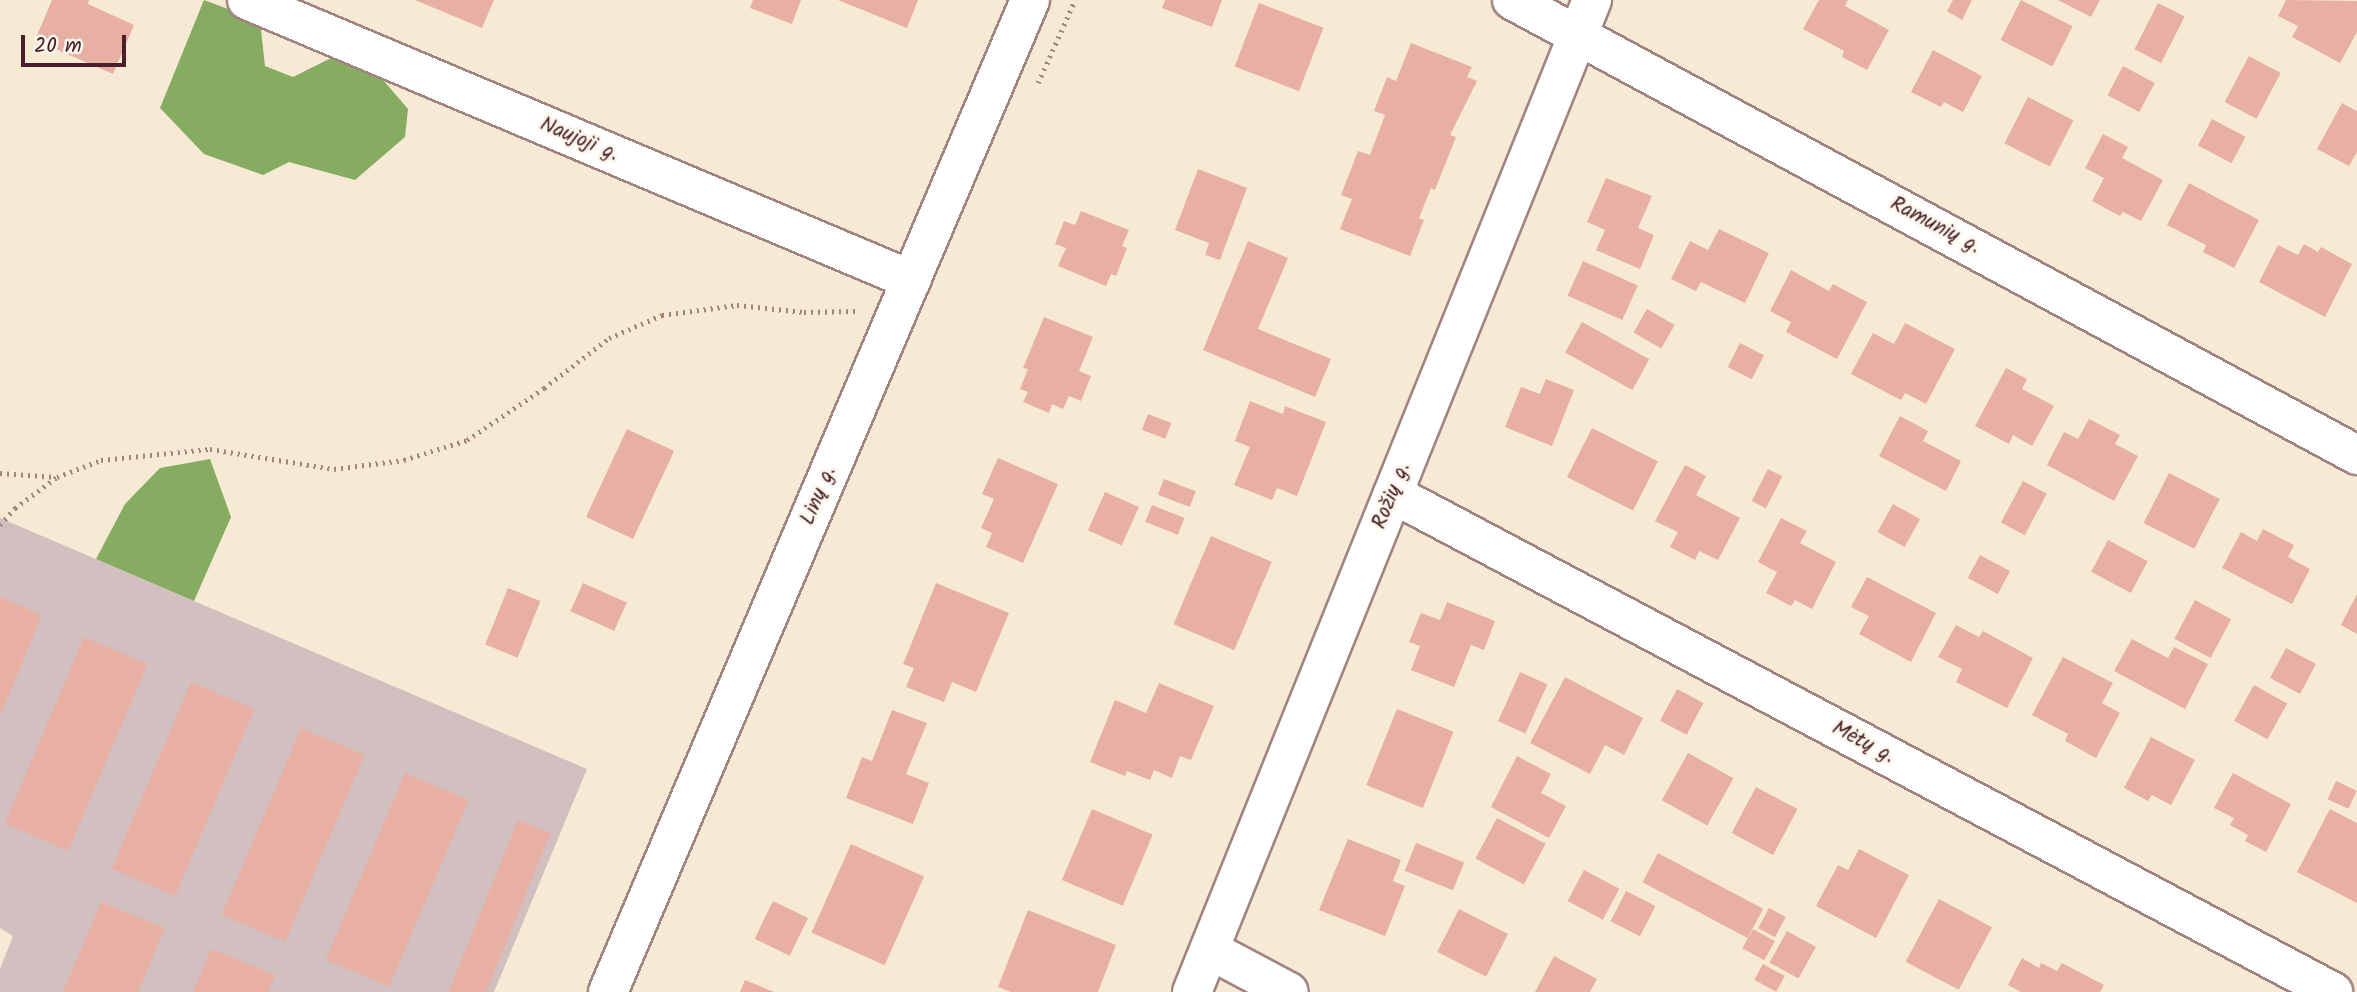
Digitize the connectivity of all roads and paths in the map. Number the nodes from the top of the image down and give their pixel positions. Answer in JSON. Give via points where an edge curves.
{"nodes":[{"id":1,"x":247,"y":0,"type":"edge"},
{"id":2,"x":1030,"y":0,"type":"edge"},
{"id":3,"x":1512,"y":0,"type":"edge"},
{"id":4,"x":1586,"y":17,"type":"edge"},
{"id":5,"x":906,"y":293,"type":"junction"},
{"id":6,"x":2357,"y":455,"type":"edge"},
{"id":7,"x":0,"y":473,"type":"edge"},
{"id":8,"x":57,"y":477,"type":"junction"},
{"id":9,"x":1393,"y":494,"type":"junction"},
{"id":10,"x":0,"y":525,"type":"edge"},
{"id":11,"x":1210,"y":950,"type":"junction"},
{"id":12,"x":608,"y":992,"type":"edge"},
{"id":13,"x":1192,"y":992,"type":"edge"},
{"id":14,"x":1289,"y":992,"type":"edge"},
{"id":15,"x":2333,"y":992,"type":"edge"}],
"edges":[{"from":1,"to":5,"type":"street","name":"Naujoji g."},
{"from":2,"to":5,"type":"street","name":"Linų g."},
{"from":3,"to":4,"type":"street","name":"Ramunių g."},
{"from":4,"to":6,"type":"street","name":"Ramunių g."},
{"from":4,"to":9,"type":"street","name":"Rožių g."},
{"from":5,"to":8,"type":"path","via":[[850,312],[737,305],[662,315],[609,338],[467,440],[404,460],[334,469],[210,449],[101,460]]},
{"from":5,"to":12,"type":"street","name":"Linų g."},
{"from":7,"to":8,"type":"path"},
{"from":8,"to":10,"type":"path"},
{"from":9,"to":11,"type":"street","name":"Rožių g."},
{"from":9,"to":15,"type":"street","name":"Mėtų g."},
{"from":11,"to":13,"type":"street","name":"Rožių g."},
{"from":11,"to":14,"type":"street"}]}
